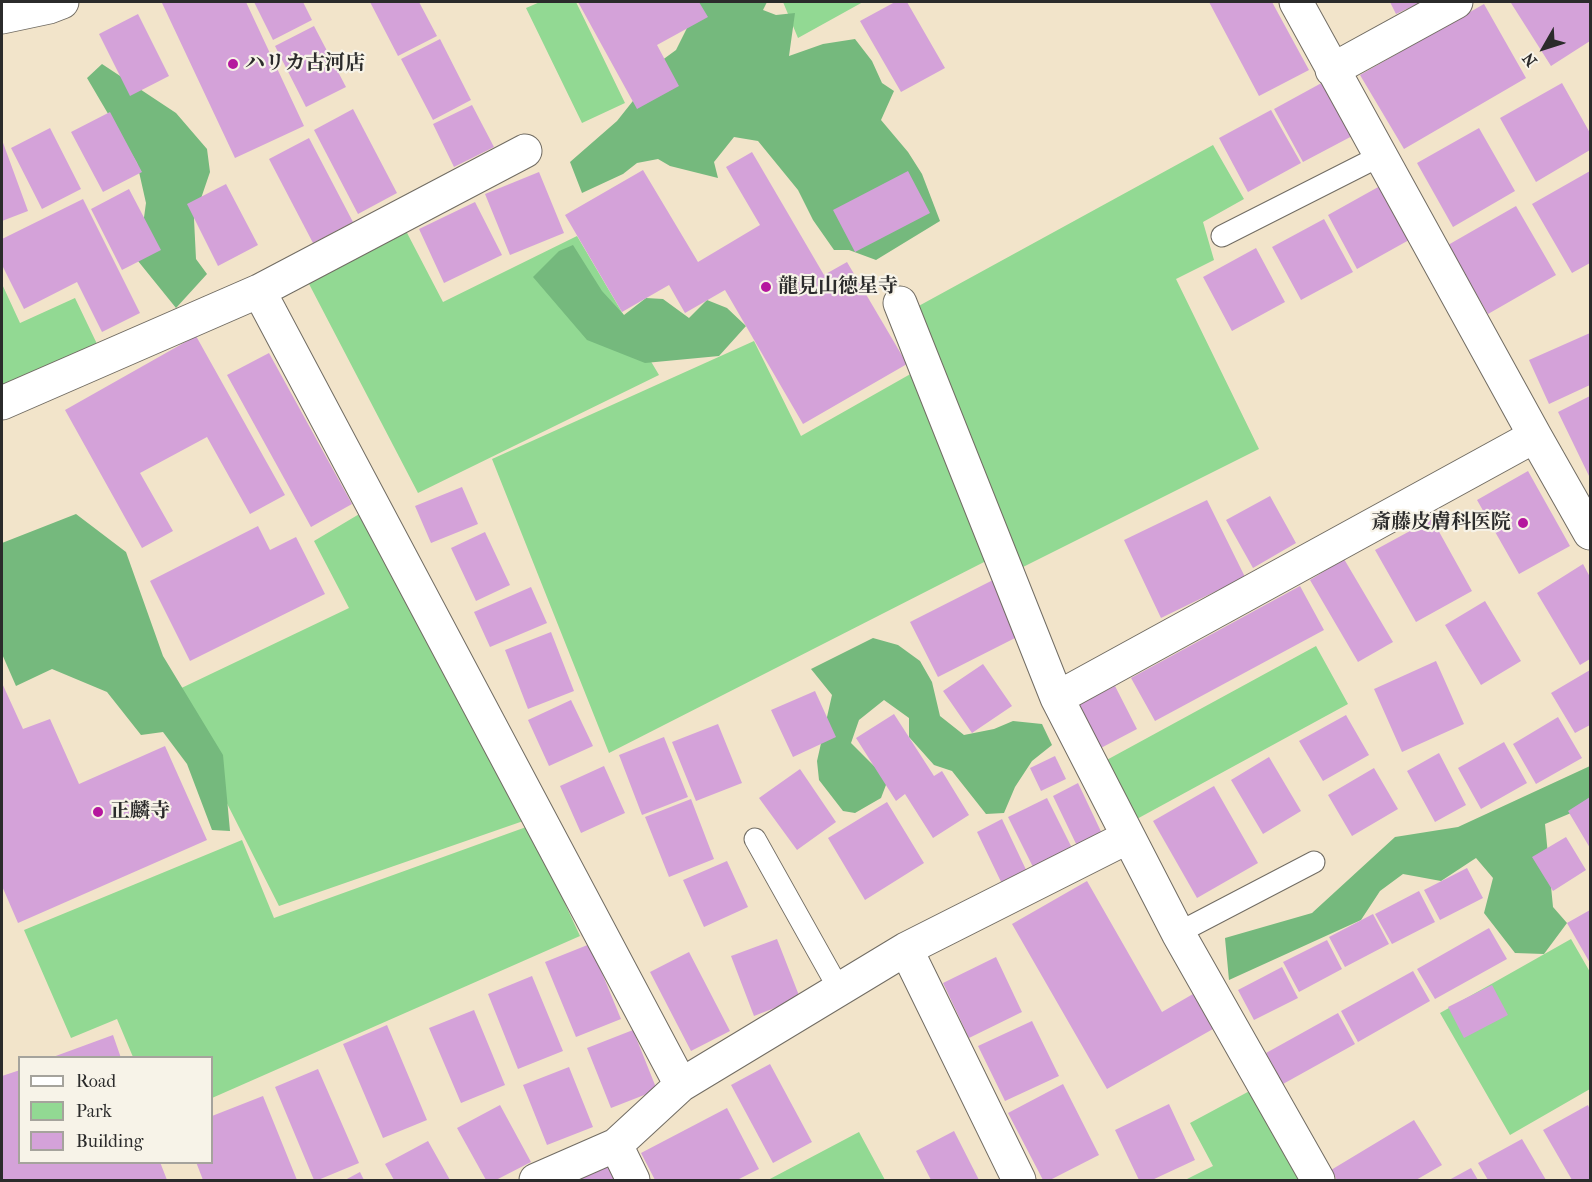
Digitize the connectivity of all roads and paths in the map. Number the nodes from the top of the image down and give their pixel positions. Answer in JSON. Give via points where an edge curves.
{"nodes":[{"id":1,"x":62,"y":2,"type":"edge"},
{"id":2,"x":1296,"y":2,"type":"edge"},
{"id":3,"x":1456,"y":2,"type":"edge"},
{"id":4,"x":2,"y":17,"type":"edge"},
{"id":5,"x":1332,"y":70,"type":"junction"},
{"id":6,"x":525,"y":151,"type":"dead end"},
{"id":7,"x":1380,"y":156,"type":"junction"},
{"id":8,"x":1222,"y":236,"type":"dead end"},
{"id":9,"x":259,"y":291,"type":"junction"},
{"id":10,"x":900,"y":303,"type":"dead end"},
{"id":11,"x":2,"y":403,"type":"edge"},
{"id":12,"x":1535,"y":436,"type":"junction"},
{"id":13,"x":1590,"y":533,"type":"edge"},
{"id":14,"x":1057,"y":698,"type":"junction"},
{"id":15,"x":1128,"y":837,"type":"junction"},
{"id":16,"x":755,"y":839,"type":"dead end"},
{"id":17,"x":1314,"y":862,"type":"dead end"},
{"id":18,"x":1178,"y":933,"type":"junction"},
{"id":19,"x":906,"y":949,"type":"junction"},
{"id":20,"x":839,"y":989,"type":"junction"},
{"id":21,"x":681,"y":1085,"type":"junction"},
{"id":22,"x":616,"y":1146,"type":"junction"},
{"id":23,"x":536,"y":1180,"type":"edge"},
{"id":24,"x":633,"y":1180,"type":"edge"},
{"id":25,"x":1019,"y":1180,"type":"edge"},
{"id":26,"x":1318,"y":1180,"type":"edge"}],
"edges":[{"from":1,"to":4,"type":"street"},
{"from":2,"to":5,"type":"street"},
{"from":3,"to":5,"type":"street"},
{"from":5,"to":7,"type":"street"},
{"from":6,"to":9,"type":"street"},
{"from":7,"to":8,"type":"lane"},
{"from":7,"to":12,"type":"street"},
{"from":9,"to":11,"type":"street"},
{"from":9,"to":21,"type":"street"},
{"from":10,"to":14,"type":"street"},
{"from":12,"to":13,"type":"street"},
{"from":12,"to":14,"type":"street"},
{"from":14,"to":15,"type":"street"},
{"from":15,"to":18,"type":"street"},
{"from":15,"to":19,"type":"street"},
{"from":16,"to":20,"type":"lane"},
{"from":17,"to":18,"type":"lane"},
{"from":18,"to":26,"type":"street"},
{"from":19,"to":20,"type":"street"},
{"from":19,"to":25,"type":"street"},
{"from":20,"to":21,"type":"street"},
{"from":21,"to":22,"type":"street"},
{"from":22,"to":23,"type":"street"},
{"from":22,"to":24,"type":"street"}]}
